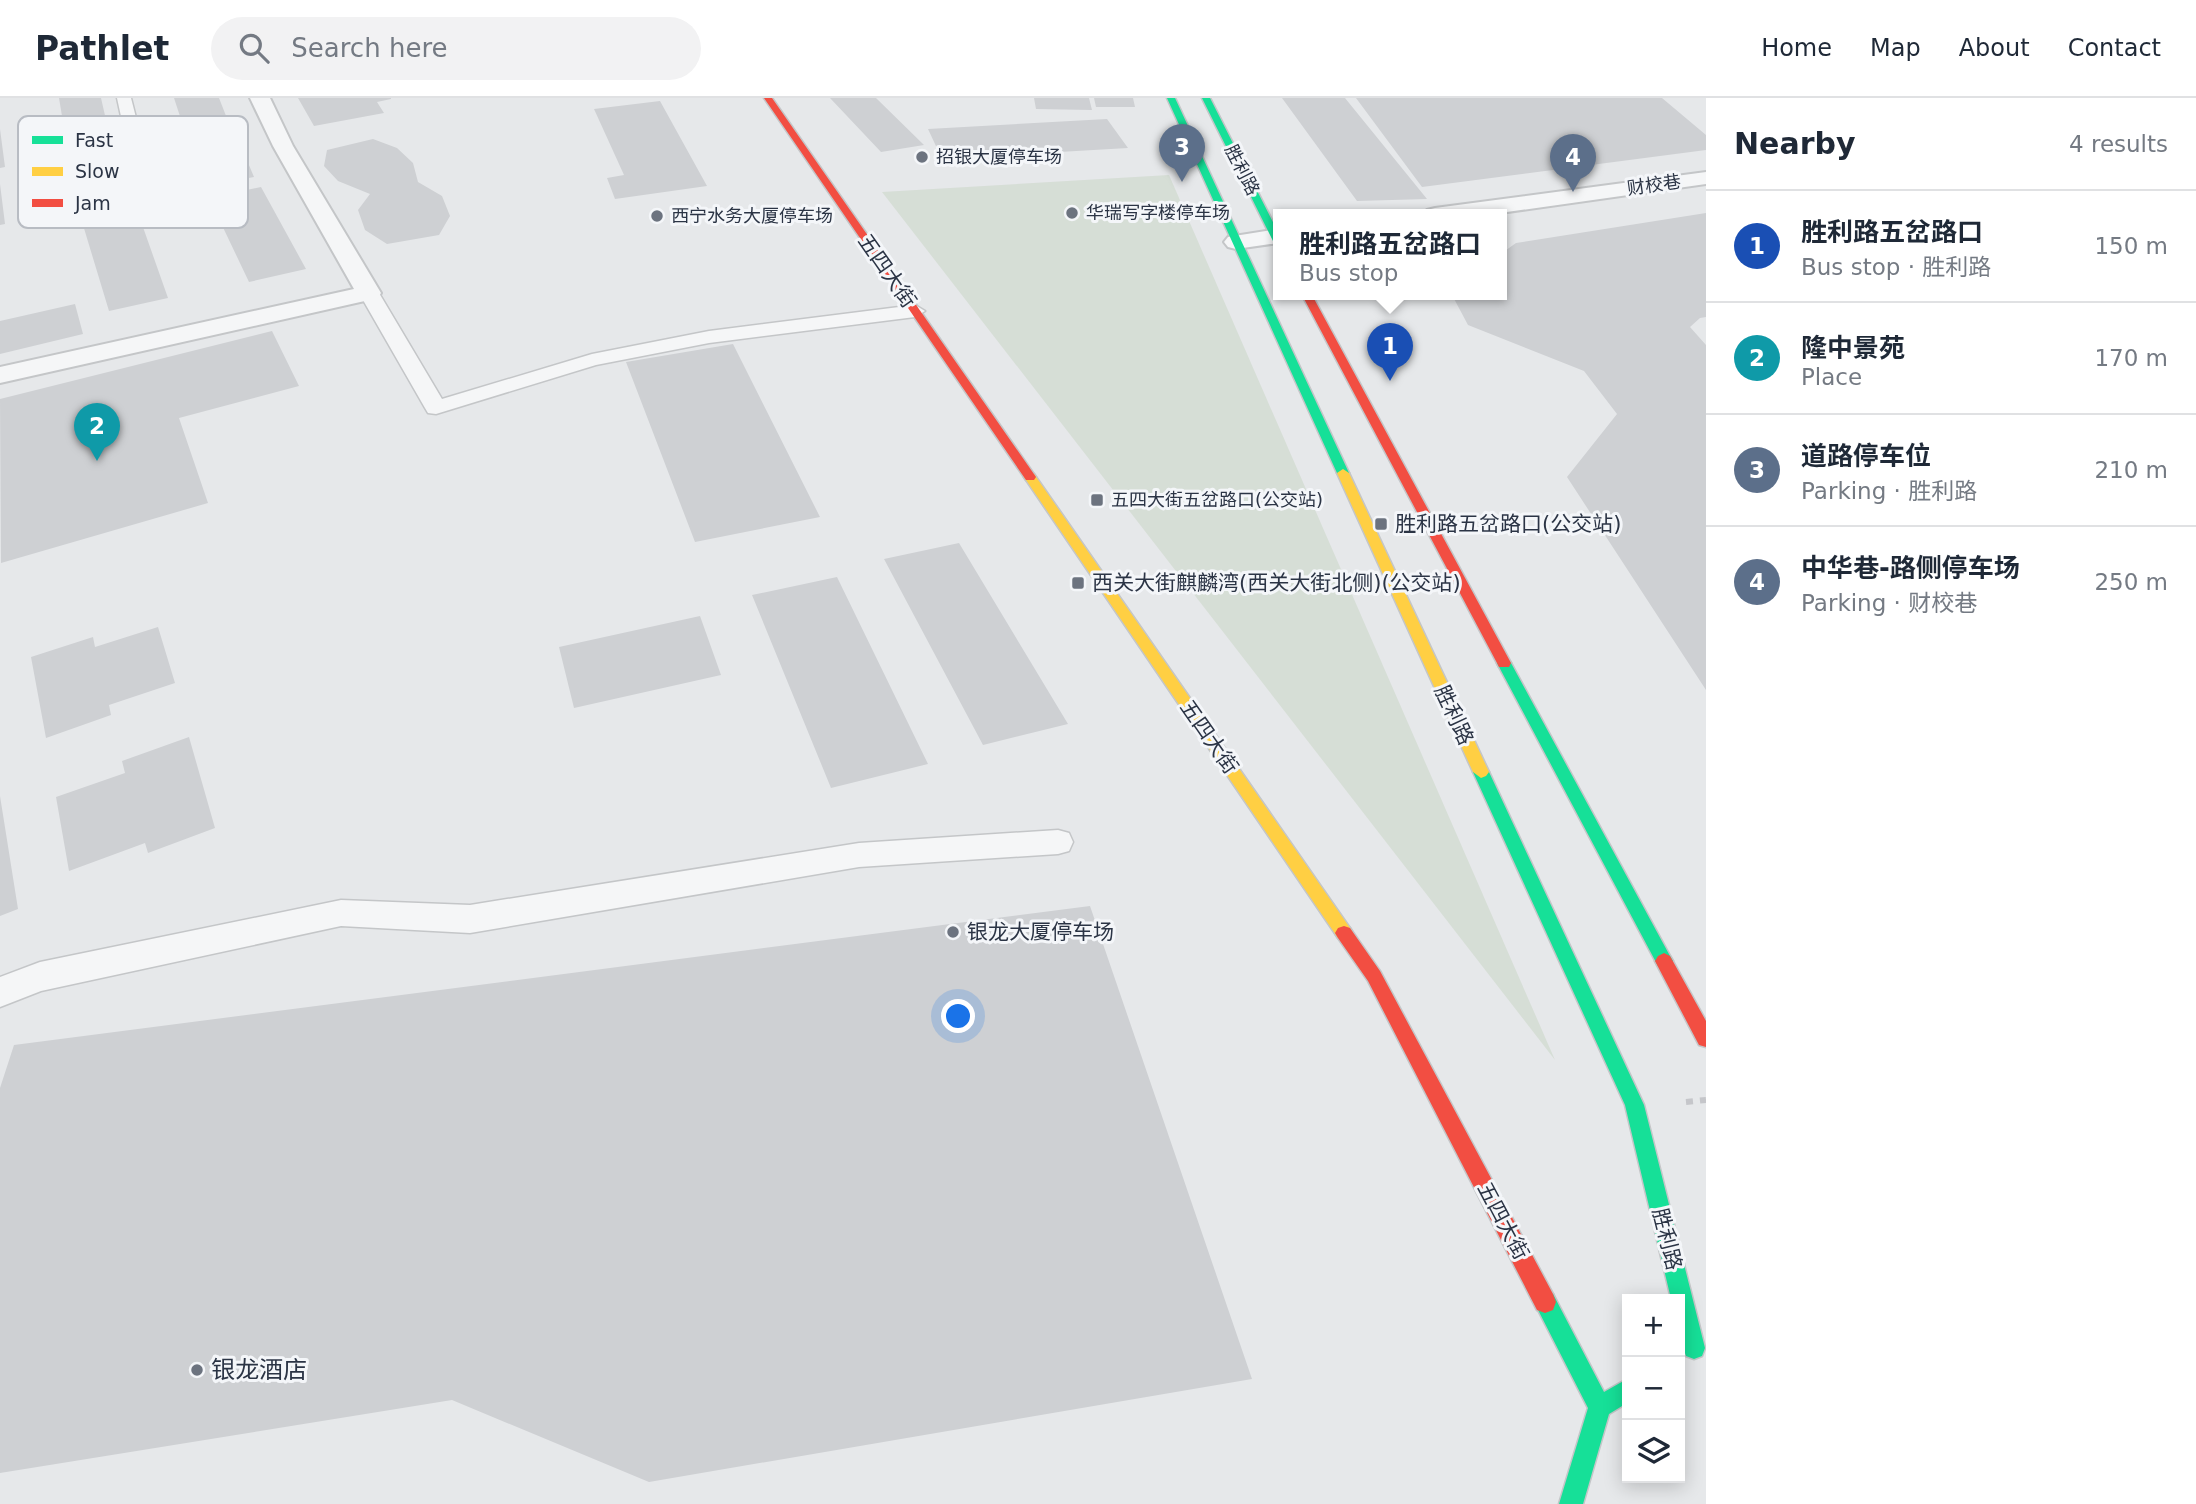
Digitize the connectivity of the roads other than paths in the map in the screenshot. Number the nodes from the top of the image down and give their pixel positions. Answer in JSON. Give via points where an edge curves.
{"nodes":[{"id":1,"x":124,"y":98,"type":"edge"},
{"id":2,"x":260,"y":98,"type":"edge"},
{"id":3,"x":768,"y":98,"type":"edge"},
{"id":4,"x":1171,"y":98,"type":"edge"},
{"id":5,"x":1206,"y":98,"type":"edge"},
{"id":6,"x":128,"y":116,"type":"edge"},
{"id":7,"x":1706,"y":178,"type":"edge"},
{"id":8,"x":1479,"y":209,"type":"edge"},
{"id":9,"x":1273,"y":230,"type":"edge"},
{"id":10,"x":1273,"y":238,"type":"edge"},
{"id":11,"x":1236,"y":242,"type":"junction"},
{"id":12,"x":369,"y":293,"type":"junction"},
{"id":13,"x":1310,"y":300,"type":"edge"},
{"id":14,"x":915,"y":311,"type":"junction"},
{"id":15,"x":0,"y":375,"type":"edge"},
{"id":16,"x":1058,"y":842,"type":"dead end"},
{"id":17,"x":0,"y":992,"type":"edge"},
{"id":18,"x":1706,"y":1039,"type":"edge"},
{"id":19,"x":1693,"y":1351,"type":"edge"},
{"id":20,"x":1622,"y":1393,"type":"edge"},
{"id":21,"x":1600,"y":1407,"type":"junction"},
{"id":22,"x":1571,"y":1504,"type":"edge"}],
"edges":[{"from":1,"to":6,"type":"lane"},
{"from":2,"to":12,"type":"street"},
{"from":3,"to":14,"type":"main road","name":"五四大街"},
{"from":4,"to":11,"type":"main road","name":"胜利路"},
{"from":5,"to":9,"type":"main road","name":"胜利路"},
{"from":7,"to":8,"type":"street","name":"财校巷"},
{"from":10,"to":11,"type":"street"},
{"from":11,"to":19,"type":"main road","name":"胜利路","via":[[1634,1105]]},
{"from":12,"to":14,"type":"lane","via":[[436,408],[592,360],[709,337]]},
{"from":12,"to":15,"type":"street"},
{"from":13,"to":18,"type":"main road"},
{"from":14,"to":21,"type":"main road","name":"五四大街","via":[[1374,976]]},
{"from":16,"to":17,"type":"lane","via":[[859,855],[470,919],[341,913],[40,977]]},
{"from":20,"to":21,"type":"main road"},
{"from":21,"to":22,"type":"main road"}]}
